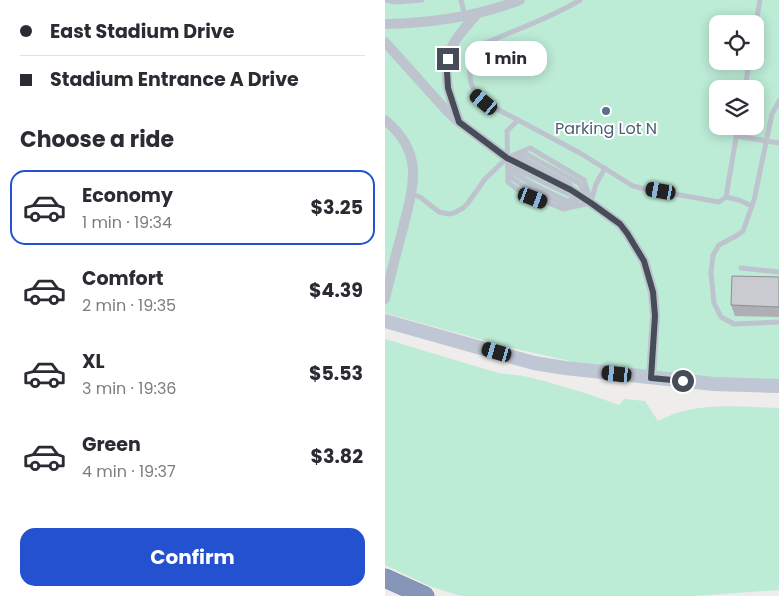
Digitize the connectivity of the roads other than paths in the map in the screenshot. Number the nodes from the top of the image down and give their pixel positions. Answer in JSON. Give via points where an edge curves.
{"nodes":[{"id":1,"x":386,"y":0,"type":"edge"},
{"id":2,"x":422,"y":0,"type":"edge"},
{"id":3,"x":461,"y":0,"type":"edge"},
{"id":4,"x":520,"y":0,"type":"edge"},
{"id":5,"x":580,"y":0,"type":"edge"},
{"id":6,"x":760,"y":0,"type":"edge"},
{"id":7,"x":477,"y":14,"type":"junction"},
{"id":8,"x":757,"y":15,"type":"edge"},
{"id":9,"x":465,"y":16,"type":"junction"},
{"id":10,"x":385,"y":24,"type":"edge"},
{"id":11,"x":385,"y":42,"type":"edge"},
{"id":12,"x":779,"y":101,"type":"edge"},
{"id":13,"x":385,"y":120,"type":"edge"},
{"id":14,"x":518,"y":120,"type":"junction"},
{"id":15,"x":459,"y":122,"type":"junction"},
{"id":16,"x":736,"y":136,"type":"joint"},
{"id":17,"x":766,"y":141,"type":"junction"},
{"id":18,"x":779,"y":143,"type":"edge"},
{"id":19,"x":507,"y":158,"type":"junction"},
{"id":20,"x":605,"y":168,"type":"junction"},
{"id":21,"x":411,"y":194,"type":"junction"},
{"id":22,"x":725,"y":197,"type":"junction"},
{"id":23,"x":591,"y":203,"type":"junction"},
{"id":24,"x":752,"y":206,"type":"junction"},
{"id":25,"x":741,"y":268,"type":"dead end"},
{"id":26,"x":779,"y":272,"type":"edge"},
{"id":27,"x":385,"y":299,"type":"edge"},
{"id":28,"x":385,"y":321,"type":"edge"},
{"id":29,"x":779,"y":322,"type":"edge"},
{"id":30,"x":651,"y":378,"type":"junction"},
{"id":31,"x":779,"y":386,"type":"edge"},
{"id":32,"x":385,"y":578,"type":"edge"},
{"id":33,"x":425,"y":596,"type":"edge"}],
"edges":[{"from":1,"to":2,"type":"lane"},
{"from":3,"to":9,"type":"lane"},
{"from":4,"to":7,"type":"street"},
{"from":5,"to":14,"type":"lane","via":[[481,45],[475,51],[469,75],[476,96]]},
{"from":6,"to":8,"type":"lane"},
{"from":7,"to":9,"type":"street"},
{"from":7,"to":15,"type":"street","via":[[461,31],[449,52],[448,88]]},
{"from":9,"to":10,"type":"street"},
{"from":11,"to":15,"type":"street"},
{"from":12,"to":17,"type":"lane","via":[[772,114]]},
{"from":13,"to":21,"type":"street","via":[[402,136],[408,147],[413,171]]},
{"from":14,"to":19,"type":"lane","via":[[507,131]]},
{"from":14,"to":20,"type":"lane"},
{"from":15,"to":19,"type":"street"},
{"from":16,"to":17,"type":"lane"},
{"from":16,"to":22,"type":"lane"},
{"from":17,"to":18,"type":"lane"},
{"from":17,"to":24,"type":"lane"},
{"from":19,"to":21,"type":"lane","via":[[485,179],[468,203],[454,213],[439,212]]},
{"from":19,"to":23,"type":"street"},
{"from":19,"to":23,"type":"lane","via":[[530,148],[584,180]]},
{"from":19,"to":23,"type":"lane","via":[[508,182],[519,190],[563,209]]},
{"from":20,"to":22,"type":"lane","via":[[641,188],[719,202]]},
{"from":20,"to":23,"type":"lane"},
{"from":21,"to":27,"type":"street"},
{"from":22,"to":24,"type":"lane"},
{"from":23,"to":30,"type":"street","via":[[620,224],[644,261],[653,292],[655,316]]},
{"from":24,"to":29,"type":"lane","via":[[743,231],[719,245],[713,255],[714,303],[721,316],[734,324]]},
{"from":25,"to":26,"type":"lane"},
{"from":28,"to":30,"type":"main road","via":[[535,363]]},
{"from":30,"to":31,"type":"main road"},
{"from":32,"to":33,"type":"highway"}]}
